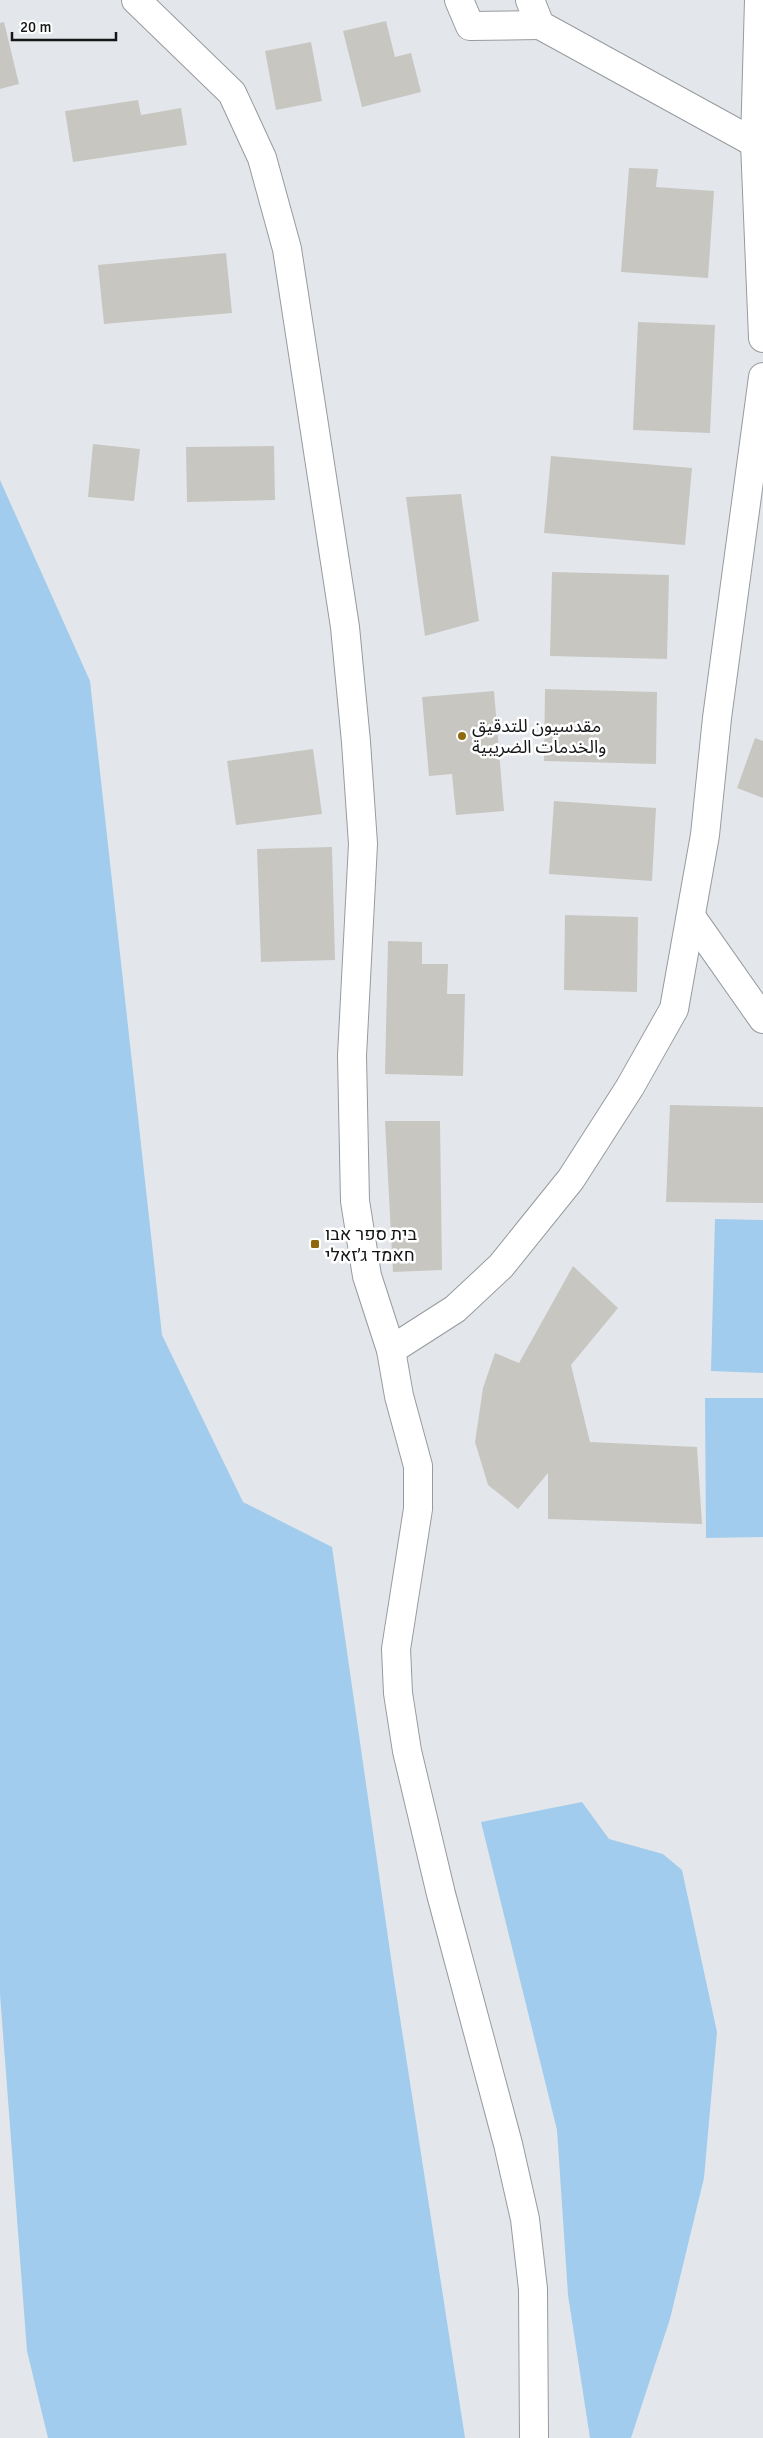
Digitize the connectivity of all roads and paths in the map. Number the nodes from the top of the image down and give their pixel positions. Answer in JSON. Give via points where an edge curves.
{"nodes":[{"id":1,"x":136,"y":0,"type":"edge"},
{"id":2,"x":459,"y":0,"type":"edge"},
{"id":3,"x":530,"y":0,"type":"edge"},
{"id":4,"x":759,"y":0,"type":"edge"},
{"id":5,"x":540,"y":25,"type":"junction"},
{"id":6,"x":755,"y":143,"type":"junction"},
{"id":7,"x":763,"y":338,"type":"edge"},
{"id":8,"x":763,"y":376,"type":"edge"},
{"id":9,"x":692,"y":918,"type":"junction"},
{"id":10,"x":763,"y":1019,"type":"edge"},
{"id":11,"x":391,"y":1350,"type":"junction"},
{"id":12,"x":534,"y":2438,"type":"edge"}],
"edges":[{"from":1,"to":11,"type":"street","via":[[232,94],[262,158],[287,249],[346,627],[362,844],[352,1056],[355,1201],[367,1276]]},
{"from":2,"to":5,"type":"street","via":[[470,26]]},
{"from":3,"to":5,"type":"street"},
{"from":4,"to":6,"type":"street"},
{"from":5,"to":6,"type":"street"},
{"from":6,"to":7,"type":"street"},
{"from":8,"to":9,"type":"street"},
{"from":9,"to":10,"type":"street"},
{"from":9,"to":11,"type":"street","via":[[674,1008],[630,1087],[570,1179],[494,1272],[455,1309]]},
{"from":11,"to":12,"type":"street","via":[[399,1396],[418,1466],[418,1509],[396,1649],[398,1692],[407,1751],[441,1894],[525,2219],[533,2289]]}]}
